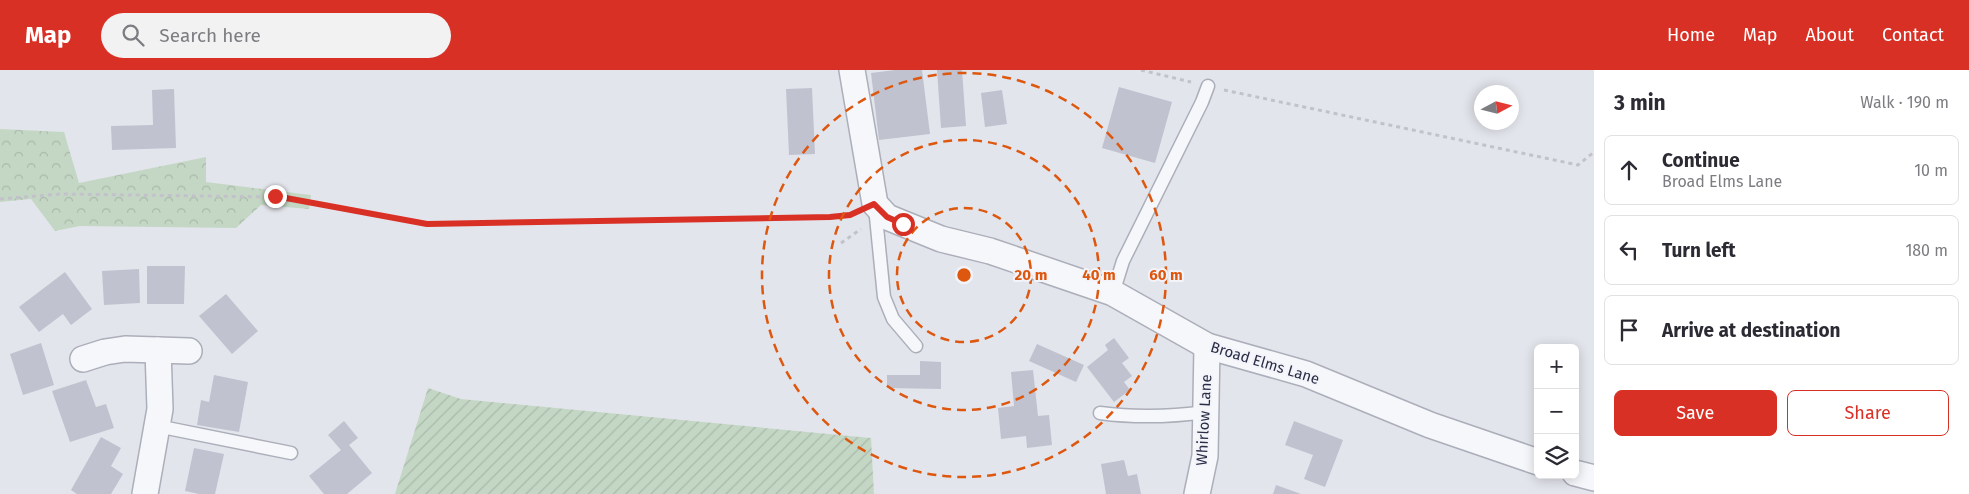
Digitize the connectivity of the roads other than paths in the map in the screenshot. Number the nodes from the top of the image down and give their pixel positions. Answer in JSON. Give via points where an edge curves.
{"nodes":[{"id":1,"x":852,"y":70,"type":"edge"},
{"id":2,"x":1208,"y":86,"type":"road end"},
{"id":3,"x":874,"y":204,"type":"junction"},
{"id":4,"x":1113,"y":293,"type":"junction"},
{"id":5,"x":916,"y":346,"type":"dead end"},
{"id":6,"x":1207,"y":346,"type":"junction"},
{"id":7,"x":158,"y":350,"type":"junction"},
{"id":8,"x":189,"y":351,"type":"dead end"},
{"id":9,"x":83,"y":359,"type":"dead end"},
{"id":10,"x":1206,"y":412,"type":"junction"},
{"id":11,"x":1100,"y":413,"type":"dead end"},
{"id":12,"x":157,"y":426,"type":"junction"},
{"id":13,"x":291,"y":453,"type":"dead end"},
{"id":14,"x":1534,"y":461,"type":"edge"},
{"id":15,"x":1579,"y":474,"type":"edge"},
{"id":16,"x":1594,"y":478,"type":"edge"},
{"id":17,"x":145,"y":494,"type":"edge"},
{"id":18,"x":1197,"y":494,"type":"edge"}],
"edges":[{"from":1,"to":3,"type":"street"},
{"from":2,"to":4,"type":"lane","via":[[1123,261]]},
{"from":3,"to":4,"type":"street","name":"Broad Elms Lane","via":[[887,217],[942,239],[990,251]]},
{"from":3,"to":5,"type":"lane","via":[[884,297],[893,319]]},
{"from":4,"to":6,"type":"street","name":"Broad Elms Lane"},
{"from":6,"to":10,"type":"street","name":"Whirlow Lane"},
{"from":6,"to":14,"type":"street","name":"Broad Elms Lane","via":[[1306,374],[1430,425]]},
{"from":7,"to":8,"type":"street"},
{"from":7,"to":9,"type":"street","via":[[125,349]]},
{"from":7,"to":12,"type":"street","via":[[160,409]]},
{"from":10,"to":11,"type":"lane","via":[[1164,417]]},
{"from":10,"to":18,"type":"street","name":"Whirlow Lane","via":[[1205,456]]},
{"from":12,"to":13,"type":"lane"},
{"from":12,"to":17,"type":"street"},
{"from":15,"to":16,"type":"street"}]}
